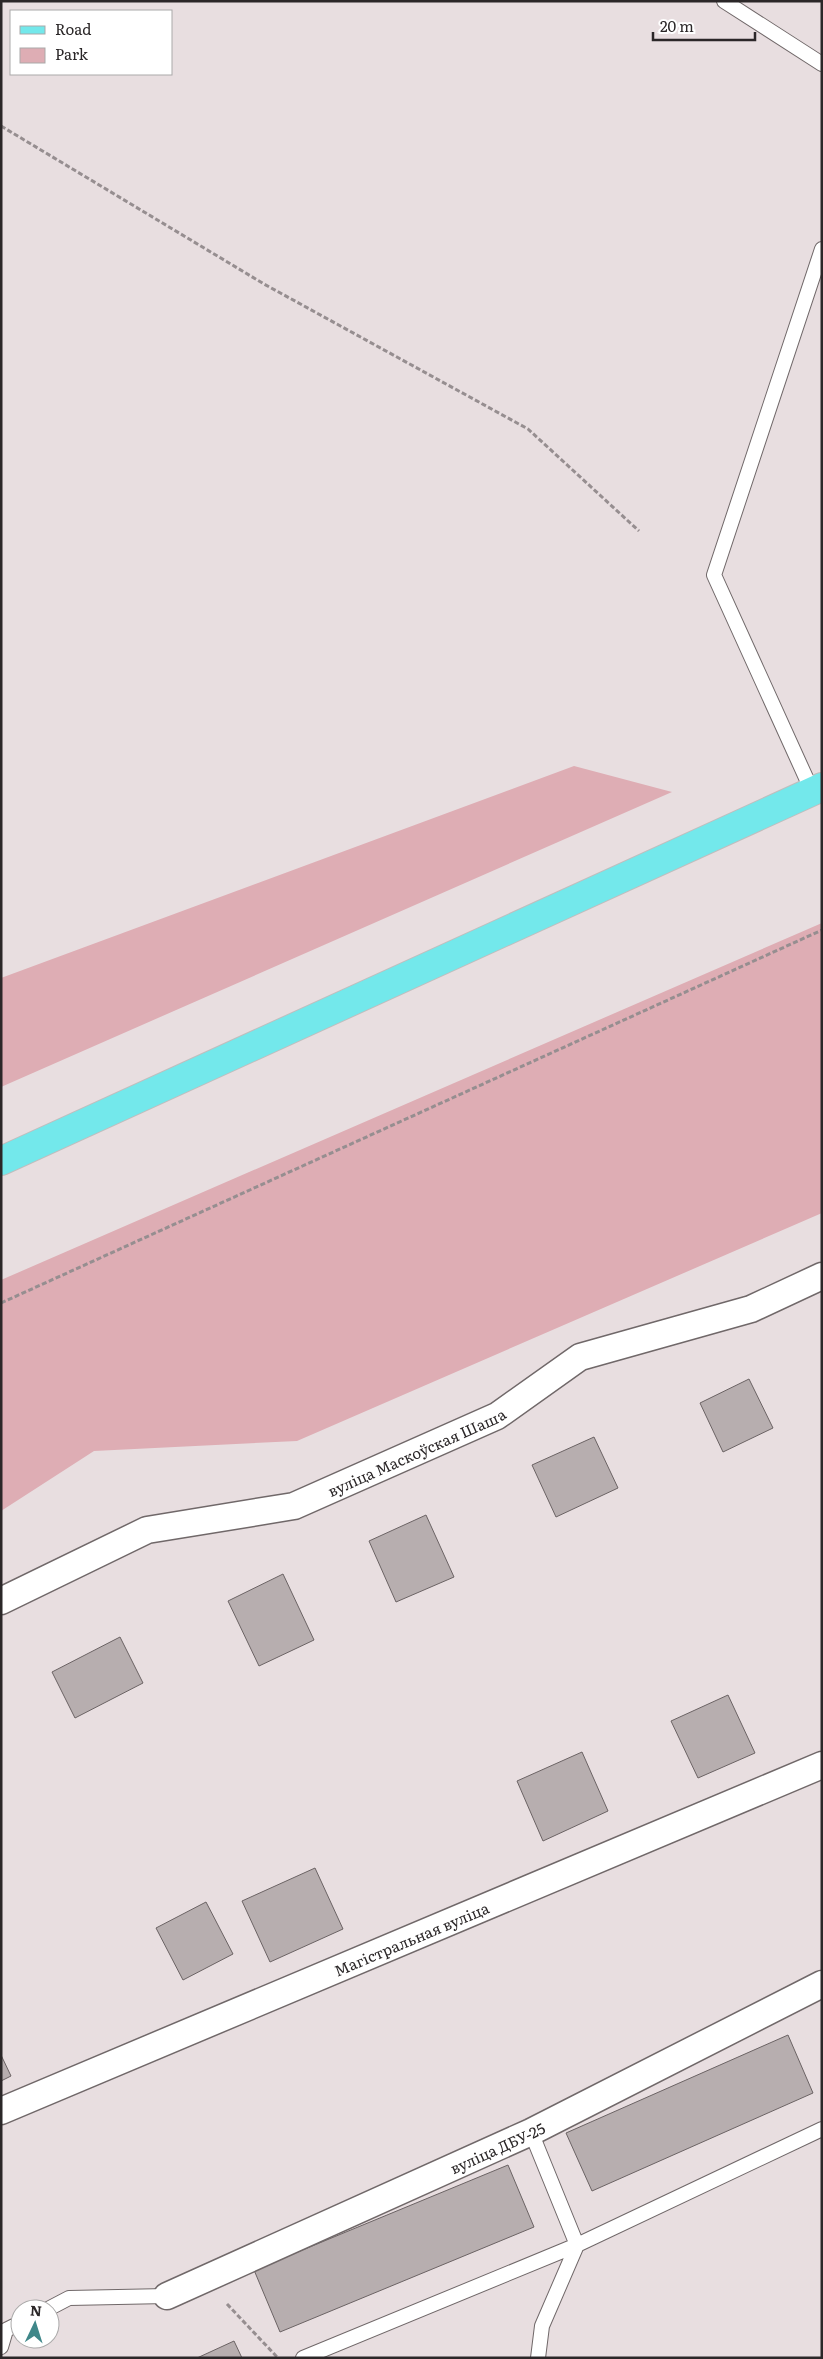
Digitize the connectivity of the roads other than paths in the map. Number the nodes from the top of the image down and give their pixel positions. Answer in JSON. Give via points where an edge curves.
{"nodes":[{"id":1,"x":724,"y":1,"type":"edge"},
{"id":2,"x":822,"y":64,"type":"edge"},
{"id":3,"x":822,"y":249,"type":"edge"},
{"id":4,"x":817,"y":789,"type":"edge"},
{"id":5,"x":1,"y":1161,"type":"edge"},
{"id":6,"x":822,"y":1276,"type":"edge"},
{"id":7,"x":1,"y":1601,"type":"edge"},
{"id":8,"x":822,"y":1765,"type":"edge"},
{"id":9,"x":822,"y":1984,"type":"edge"},
{"id":10,"x":1,"y":2111,"type":"edge"},
{"id":11,"x":822,"y":2129,"type":"edge"},
{"id":12,"x":531,"y":2132,"type":"junction"},
{"id":13,"x":577,"y":2244,"type":"junction"},
{"id":14,"x":167,"y":2296,"type":"joint"},
{"id":15,"x":60,"y":2303,"type":"edge"},
{"id":16,"x":10,"y":2328,"type":"edge"},
{"id":17,"x":1,"y":2347,"type":"edge"},
{"id":18,"x":303,"y":2358,"type":"edge"},
{"id":19,"x":538,"y":2358,"type":"edge"}],
"edges":[{"from":1,"to":2,"type":"lane"},
{"from":3,"to":4,"type":"lane","via":[[714,575]]},
{"from":4,"to":5,"type":"main road"},
{"from":6,"to":7,"type":"street","name":"вуліца Маскоўская Шаша","via":[[751,1309],[580,1357],[497,1416],[294,1506],[147,1530]]},
{"from":8,"to":10,"type":"street","name":"Магістральная вуліца"},
{"from":9,"to":12,"type":"street","name":"вуліца ДБУ-25"},
{"from":11,"to":13,"type":"lane"},
{"from":12,"to":13,"type":"lane"},
{"from":12,"to":14,"type":"street","name":"вуліца ДБУ-25"},
{"from":13,"to":18,"type":"lane"},
{"from":13,"to":19,"type":"lane","via":[[542,2326]]},
{"from":14,"to":15,"type":"lane","via":[[69,2298]]},
{"from":16,"to":17,"type":"lane","via":[[6,2330]]}]}
